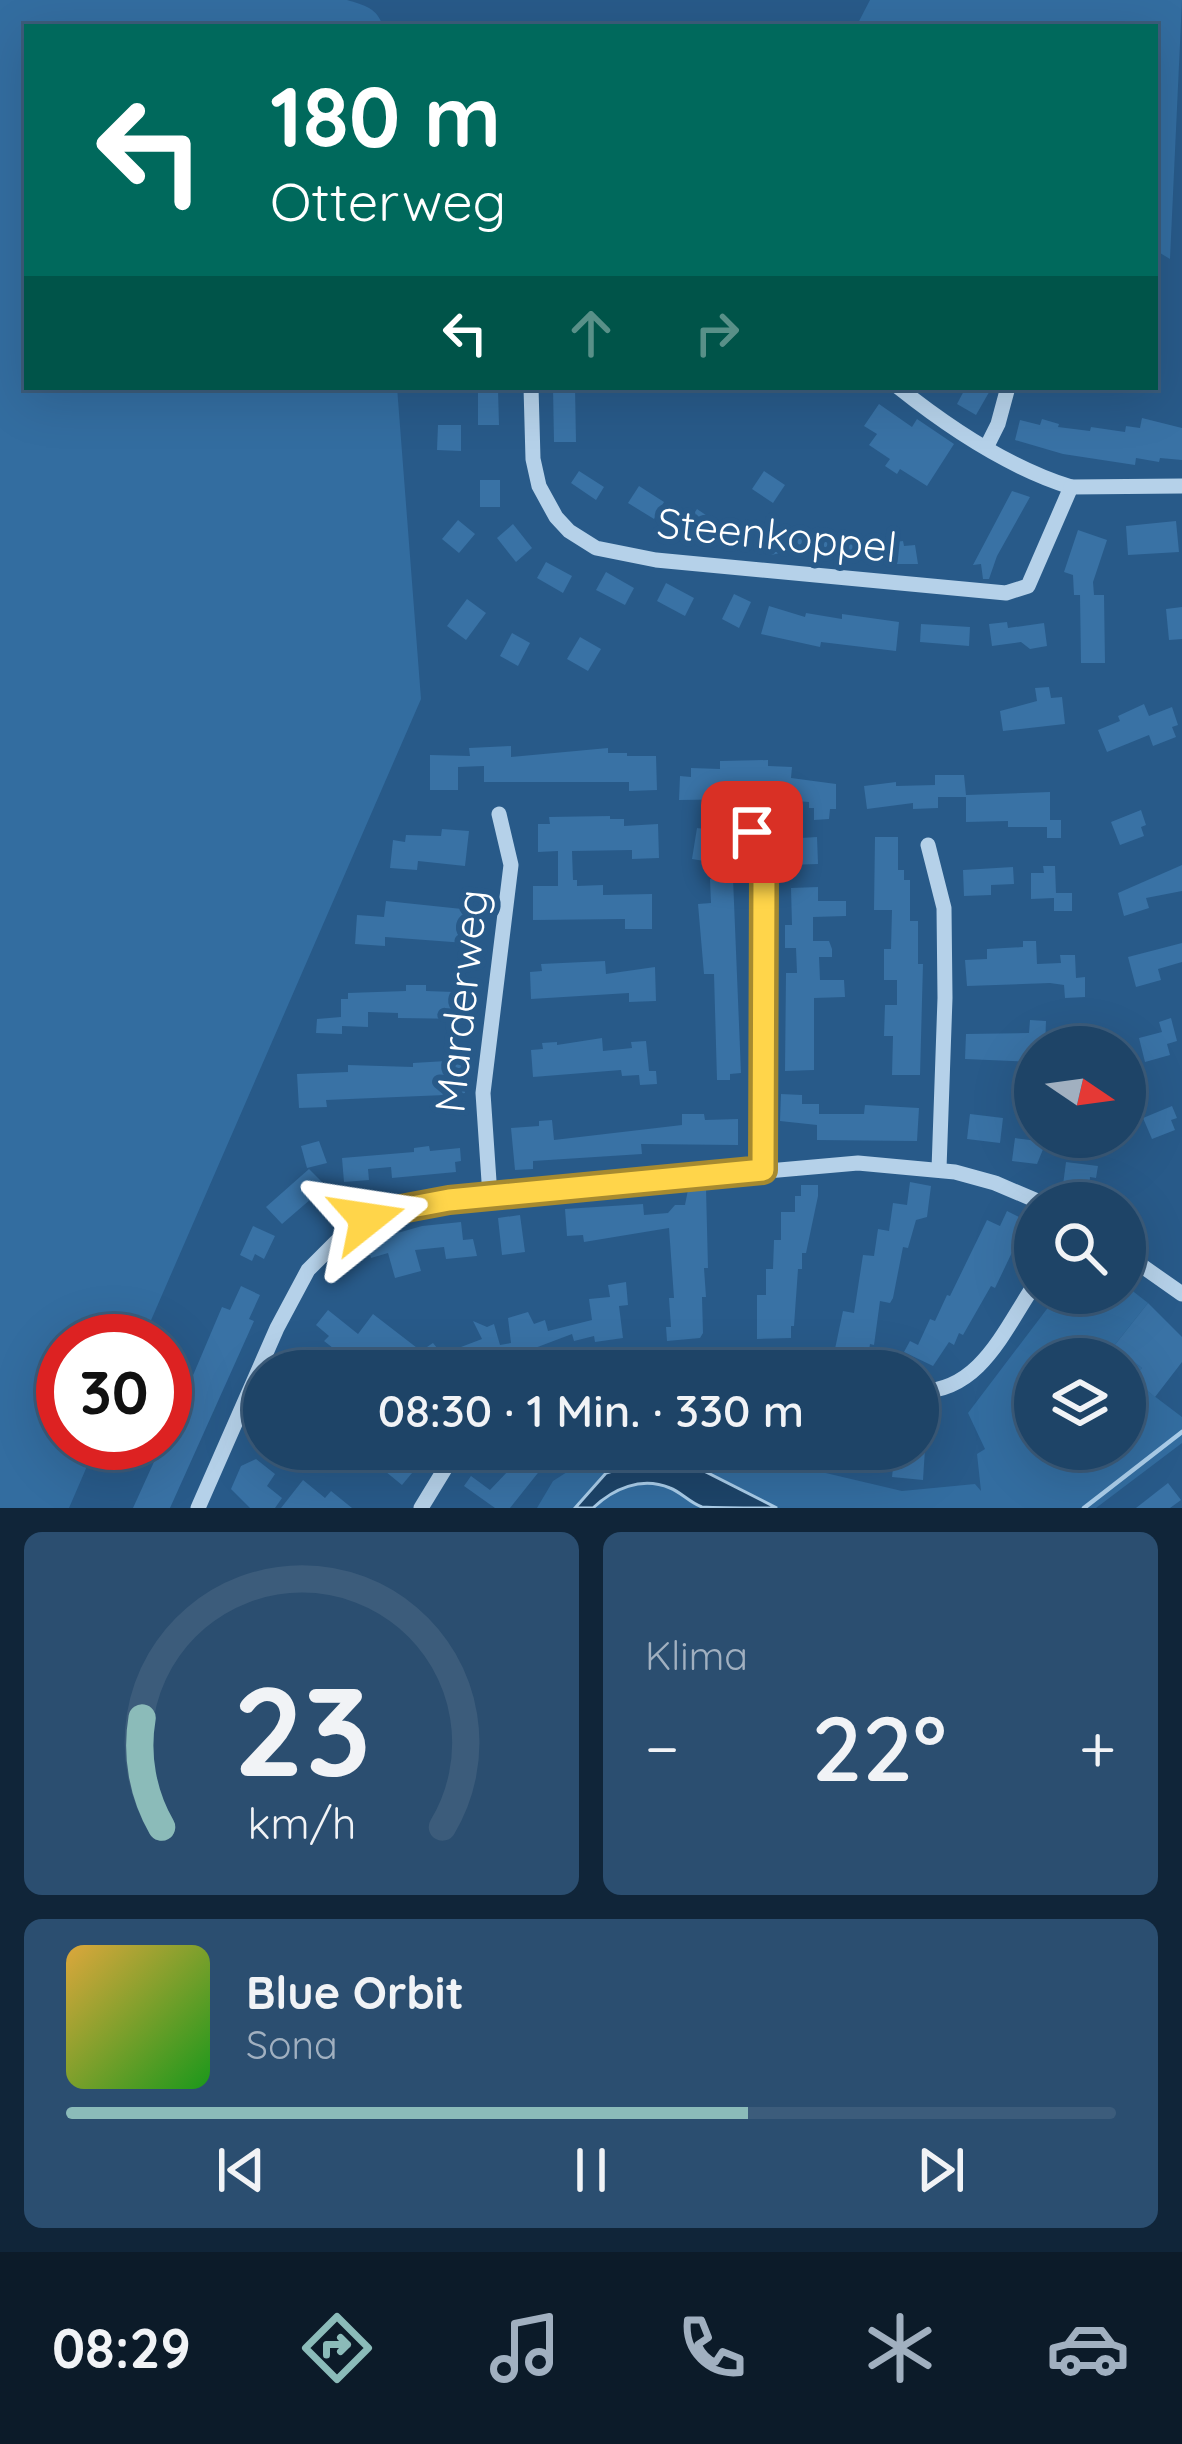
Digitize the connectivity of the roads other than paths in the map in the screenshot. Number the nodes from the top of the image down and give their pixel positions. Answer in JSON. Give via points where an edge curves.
{"nodes":[{"id":1,"x":531,"y":390,"type":"edge"},
{"id":2,"x":903,"y":390,"type":"edge"},
{"id":3,"x":1007,"y":390,"type":"edge"},
{"id":4,"x":987,"y":446,"type":"junction"},
{"id":5,"x":1182,"y":486,"type":"edge"},
{"id":6,"x":1071,"y":487,"type":"junction"},
{"id":7,"x":500,"y":814,"type":"dead end"},
{"id":8,"x":752,"y":832,"type":"dead end"},
{"id":9,"x":928,"y":845,"type":"dead end"},
{"id":10,"x":939,"y":1169,"type":"junction"},
{"id":11,"x":763,"y":1170,"type":"junction"},
{"id":12,"x":1014,"y":1191,"type":"edge"},
{"id":13,"x":490,"y":1196,"type":"junction"},
{"id":14,"x":1146,"y":1269,"type":"edge"},
{"id":15,"x":1182,"y":1294,"type":"edge"},
{"id":16,"x":1015,"y":1314,"type":"edge"},
{"id":17,"x":939,"y":1390,"type":"edge"},
{"id":18,"x":444,"y":1470,"type":"edge"},
{"id":19,"x":198,"y":1508,"type":"edge"},
{"id":20,"x":421,"y":1508,"type":"edge"}],
"edges":[{"from":1,"to":6,"type":"street","name":"Steenkoppel","via":[[533,459],[550,509],[586,543],[638,558],[1015,592],[1033,581]]},
{"from":2,"to":4,"type":"street"},
{"from":3,"to":4,"type":"street"},
{"from":4,"to":6,"type":"street"},
{"from":5,"to":6,"type":"street"},
{"from":7,"to":13,"type":"street","name":"Marderweg","via":[[511,865],[483,1093]]},
{"from":8,"to":11,"type":"street","via":[[764,875]]},
{"from":9,"to":10,"type":"street","via":[[944,908]]},
{"from":10,"to":11,"type":"street","via":[[858,1163]]},
{"from":10,"to":12,"type":"street"},
{"from":11,"to":13,"type":"street"},
{"from":13,"to":19,"type":"street","via":[[385,1212],[329,1245],[292,1299]]},
{"from":14,"to":15,"type":"street"},
{"from":16,"to":17,"type":"street","via":[[975,1372]]},
{"from":18,"to":20,"type":"street"}]}
